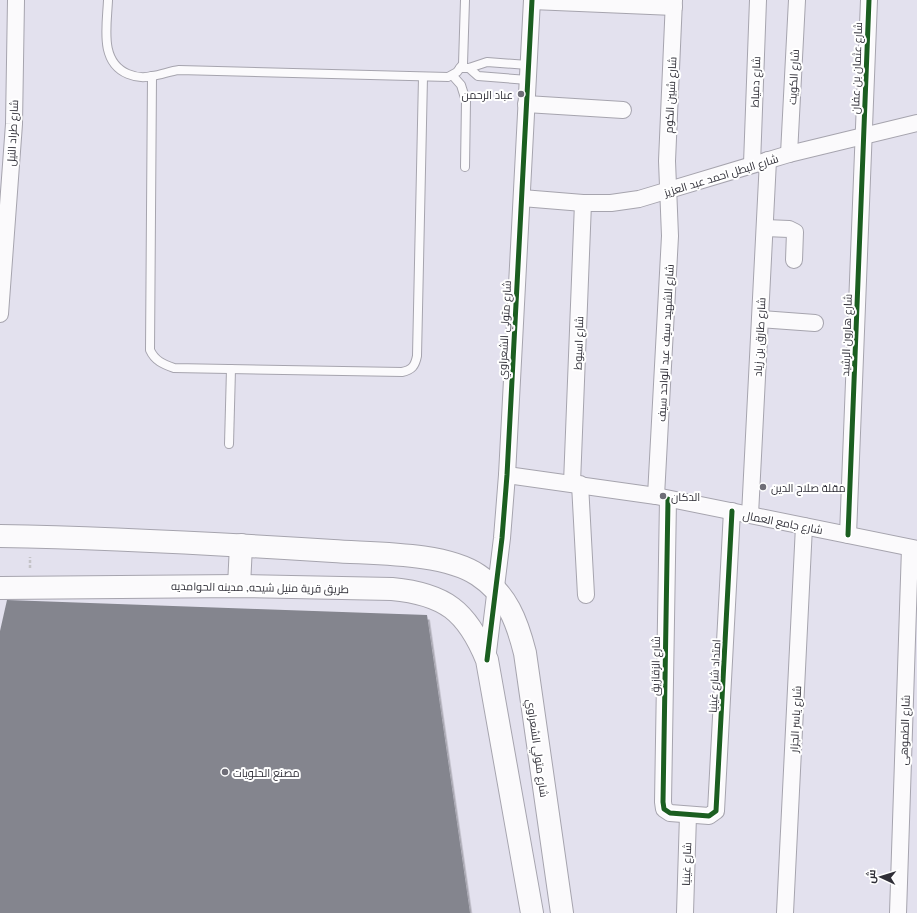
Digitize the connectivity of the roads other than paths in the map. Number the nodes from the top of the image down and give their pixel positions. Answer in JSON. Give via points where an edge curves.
{"nodes":[{"id":1,"x":16,"y":0,"type":"edge"},
{"id":2,"x":108,"y":0,"type":"edge"},
{"id":3,"x":465,"y":0,"type":"edge"},
{"id":4,"x":758,"y":0,"type":"edge"},
{"id":5,"x":797,"y":0,"type":"edge"},
{"id":6,"x":869,"y":0,"type":"edge"},
{"id":7,"x":532,"y":1,"type":"edge"},
{"id":8,"x":674,"y":4,"type":"edge"},
{"id":9,"x":460,"y":68,"type":"junction"},
{"id":10,"x":469,"y":68,"type":"junction"},
{"id":11,"x":528,"y":72,"type":"junction"},
{"id":12,"x":152,"y":76,"type":"junction"},
{"id":13,"x":453,"y":76,"type":"junction"},
{"id":14,"x":423,"y":77,"type":"junction"},
{"id":15,"x":526,"y":104,"type":"junction"},
{"id":16,"x":623,"y":110,"type":"dead end"},
{"id":17,"x":917,"y":123,"type":"edge"},
{"id":18,"x":864,"y":137,"type":"junction"},
{"id":19,"x":790,"y":154,"type":"junction"},
{"id":20,"x":768,"y":160,"type":"junction"},
{"id":21,"x":752,"y":164,"type":"junction"},
{"id":22,"x":465,"y":167,"type":"dead end"},
{"id":23,"x":669,"y":190,"type":"junction"},
{"id":24,"x":522,"y":198,"type":"junction"},
{"id":25,"x":584,"y":203,"type":"junction"},
{"id":26,"x":765,"y":228,"type":"junction"},
{"id":27,"x":794,"y":260,"type":"dead end"},
{"id":28,"x":0,"y":314,"type":"edge"},
{"id":29,"x":760,"y":319,"type":"junction"},
{"id":30,"x":816,"y":323,"type":"dead end"},
{"id":31,"x":231,"y":369,"type":"junction"},
{"id":32,"x":229,"y":444,"type":"dead end"},
{"id":33,"x":507,"y":475,"type":"junction"},
{"id":34,"x":576,"y":484,"type":"junction"},
{"id":35,"x":662,"y":497,"type":"junction"},
{"id":36,"x":732,"y":511,"type":"junction"},
{"id":37,"x":750,"y":515,"type":"junction"},
{"id":38,"x":804,"y":526,"type":"junction"},
{"id":39,"x":848,"y":535,"type":"junction"},
{"id":40,"x":0,"y":536,"type":"edge"},
{"id":41,"x":241,"y":545,"type":"junction"},
{"id":42,"x":913,"y":548,"type":"edge"},
{"id":43,"x":239,"y":586,"type":"junction"},
{"id":44,"x":0,"y":588,"type":"edge"},
{"id":45,"x":496,"y":590,"type":"junction"},
{"id":46,"x":586,"y":595,"type":"dead end"},
{"id":47,"x":487,"y":660,"type":"junction"},
{"id":48,"x":688,"y":815,"type":"junction"},
{"id":49,"x":556,"y":873,"type":"junction"},
{"id":50,"x":526,"y":878,"type":"junction"},
{"id":51,"x":532,"y":913,"type":"edge"},
{"id":52,"x":562,"y":913,"type":"edge"},
{"id":53,"x":685,"y":913,"type":"edge"},
{"id":54,"x":785,"y":913,"type":"edge"},
{"id":55,"x":898,"y":913,"type":"edge"}],
"edges":[{"from":1,"to":28,"type":"street","name":"شارع طراد النيل","via":[[14,124]]},
{"from":2,"to":12,"type":"lane","via":[[107,46],[114,65],[133,76]]},
{"from":3,"to":9,"type":"lane","via":[[465,51]]},
{"from":4,"to":21,"type":"street","name":"شارع دمياط"},
{"from":5,"to":19,"type":"street","name":"شارع الكويت"},
{"from":6,"to":18,"type":"street","name":"شارع عثمان بن عفان"},
{"from":7,"to":8,"type":"street"},
{"from":7,"to":11,"type":"street","name":"شارع متولي الشعراوي"},
{"from":8,"to":23,"type":"street","name":"شارع شبين الكوم","via":[[668,146]]},
{"from":9,"to":10,"type":"lane"},
{"from":9,"to":13,"type":"lane"},
{"from":10,"to":11,"type":"lane","via":[[487,62]]},
{"from":10,"to":11,"type":"lane","via":[[478,76]]},
{"from":11,"to":15,"type":"street","name":"شارع متولي الشعراوي"},
{"from":12,"to":14,"type":"lane","via":[[179,70]]},
{"from":12,"to":31,"type":"lane","via":[[150,350],[159,362],[174,368]]},
{"from":13,"to":14,"type":"lane"},
{"from":13,"to":22,"type":"lane","via":[[461,85],[466,101]]},
{"from":14,"to":31,"type":"lane","via":[[415,365],[410,370],[402,372]]},
{"from":15,"to":16,"type":"street"},
{"from":15,"to":24,"type":"street","name":"شارع متولي الشعراوي"},
{"from":17,"to":18,"type":"street","name":"شارع البطل احمد عبد العزيز"},
{"from":18,"to":19,"type":"street","name":"شارع البطل احمد عبد العزيز"},
{"from":18,"to":39,"type":"street","name":"شارع هارون الرشيد"},
{"from":19,"to":20,"type":"street","name":"شارع البطل احمد عبد العزيز"},
{"from":20,"to":21,"type":"street","name":"شارع البطل احمد عبد العزيز"},
{"from":20,"to":26,"type":"street","name":"شارع طارق بن زياد"},
{"from":21,"to":23,"type":"street","name":"شارع البطل احمد عبد العزيز"},
{"from":23,"to":25,"type":"street","name":"شارع البطل احمد عبد العزيز","via":[[632,200]]},
{"from":23,"to":35,"type":"street","name":"شارع الشهيد سيف عبد الواحد سيف","via":[[670,236]]},
{"from":24,"to":25,"type":"street","name":"شارع البطل احمد عبد العزيز"},
{"from":24,"to":33,"type":"street","name":"شارع متولي الشعراوي"},
{"from":25,"to":34,"type":"street","name":"شارع اسيوط"},
{"from":26,"to":27,"type":"street","via":[[789,229],[795,232]]},
{"from":26,"to":29,"type":"street","name":"شارع طارق بن زياد"},
{"from":29,"to":30,"type":"street"},
{"from":29,"to":37,"type":"street","name":"شارع طارق بن زياد"},
{"from":31,"to":32,"type":"lane"},
{"from":33,"to":34,"type":"street","name":"شارع جامع العمال"},
{"from":33,"to":45,"type":"street","name":"شارع متولي الشعراوي"},
{"from":34,"to":35,"type":"street","name":"شارع جامع العمال"},
{"from":34,"to":46,"type":"street","name":"شارع اسيوط"},
{"from":35,"to":36,"type":"street","name":"شارع جامع العمال"},
{"from":35,"to":48,"type":"street","name":"شارع الزقازيق","via":[[663,802],[664,809],[670,813]]},
{"from":36,"to":37,"type":"street","name":"شارع جامع العمال"},
{"from":36,"to":48,"type":"street","name":"امتداد شارع غينيا","via":[[718,803],[716,811],[710,816]]},
{"from":37,"to":38,"type":"street","name":"شارع جامع العمال"},
{"from":38,"to":39,"type":"street","name":"شارع جامع العمال"},
{"from":38,"to":54,"type":"street","name":"شارع ياسر الجزار"},
{"from":39,"to":42,"type":"street","name":"شارع جامع العمال"},
{"from":40,"to":41,"type":"main road"},
{"from":41,"to":43,"type":"main road"},
{"from":41,"to":45,"type":"main road","via":[[399,556],[456,564],[478,575]]},
{"from":42,"to":55,"type":"street","name":"شارع الطموهى"},
{"from":43,"to":44,"type":"main road","name":"طريق قرية منيل شيحه, مدينه الحوامديه"},
{"from":43,"to":47,"type":"main road","name":"طريق قرية منيل شيحه, مدينه الحوامديه","via":[[414,591],[439,600],[461,615],[477,636]]},
{"from":45,"to":47,"type":"street","name":"شارع متولي الشعراوي"},
{"from":45,"to":49,"type":"main road","name":"شارع متولي الشعراوي","via":[[510,608],[520,631],[525,653]]},
{"from":47,"to":50,"type":"main road","name":"شارع متولي الشعراوي"},
{"from":48,"to":53,"type":"street","name":"شارع غينيا"},
{"from":49,"to":50,"type":"main road"},
{"from":49,"to":52,"type":"main road","name":"شارع متولي الشعراوي"},
{"from":50,"to":51,"type":"main road","name":"شارع متولي الشعراوي"}]}
